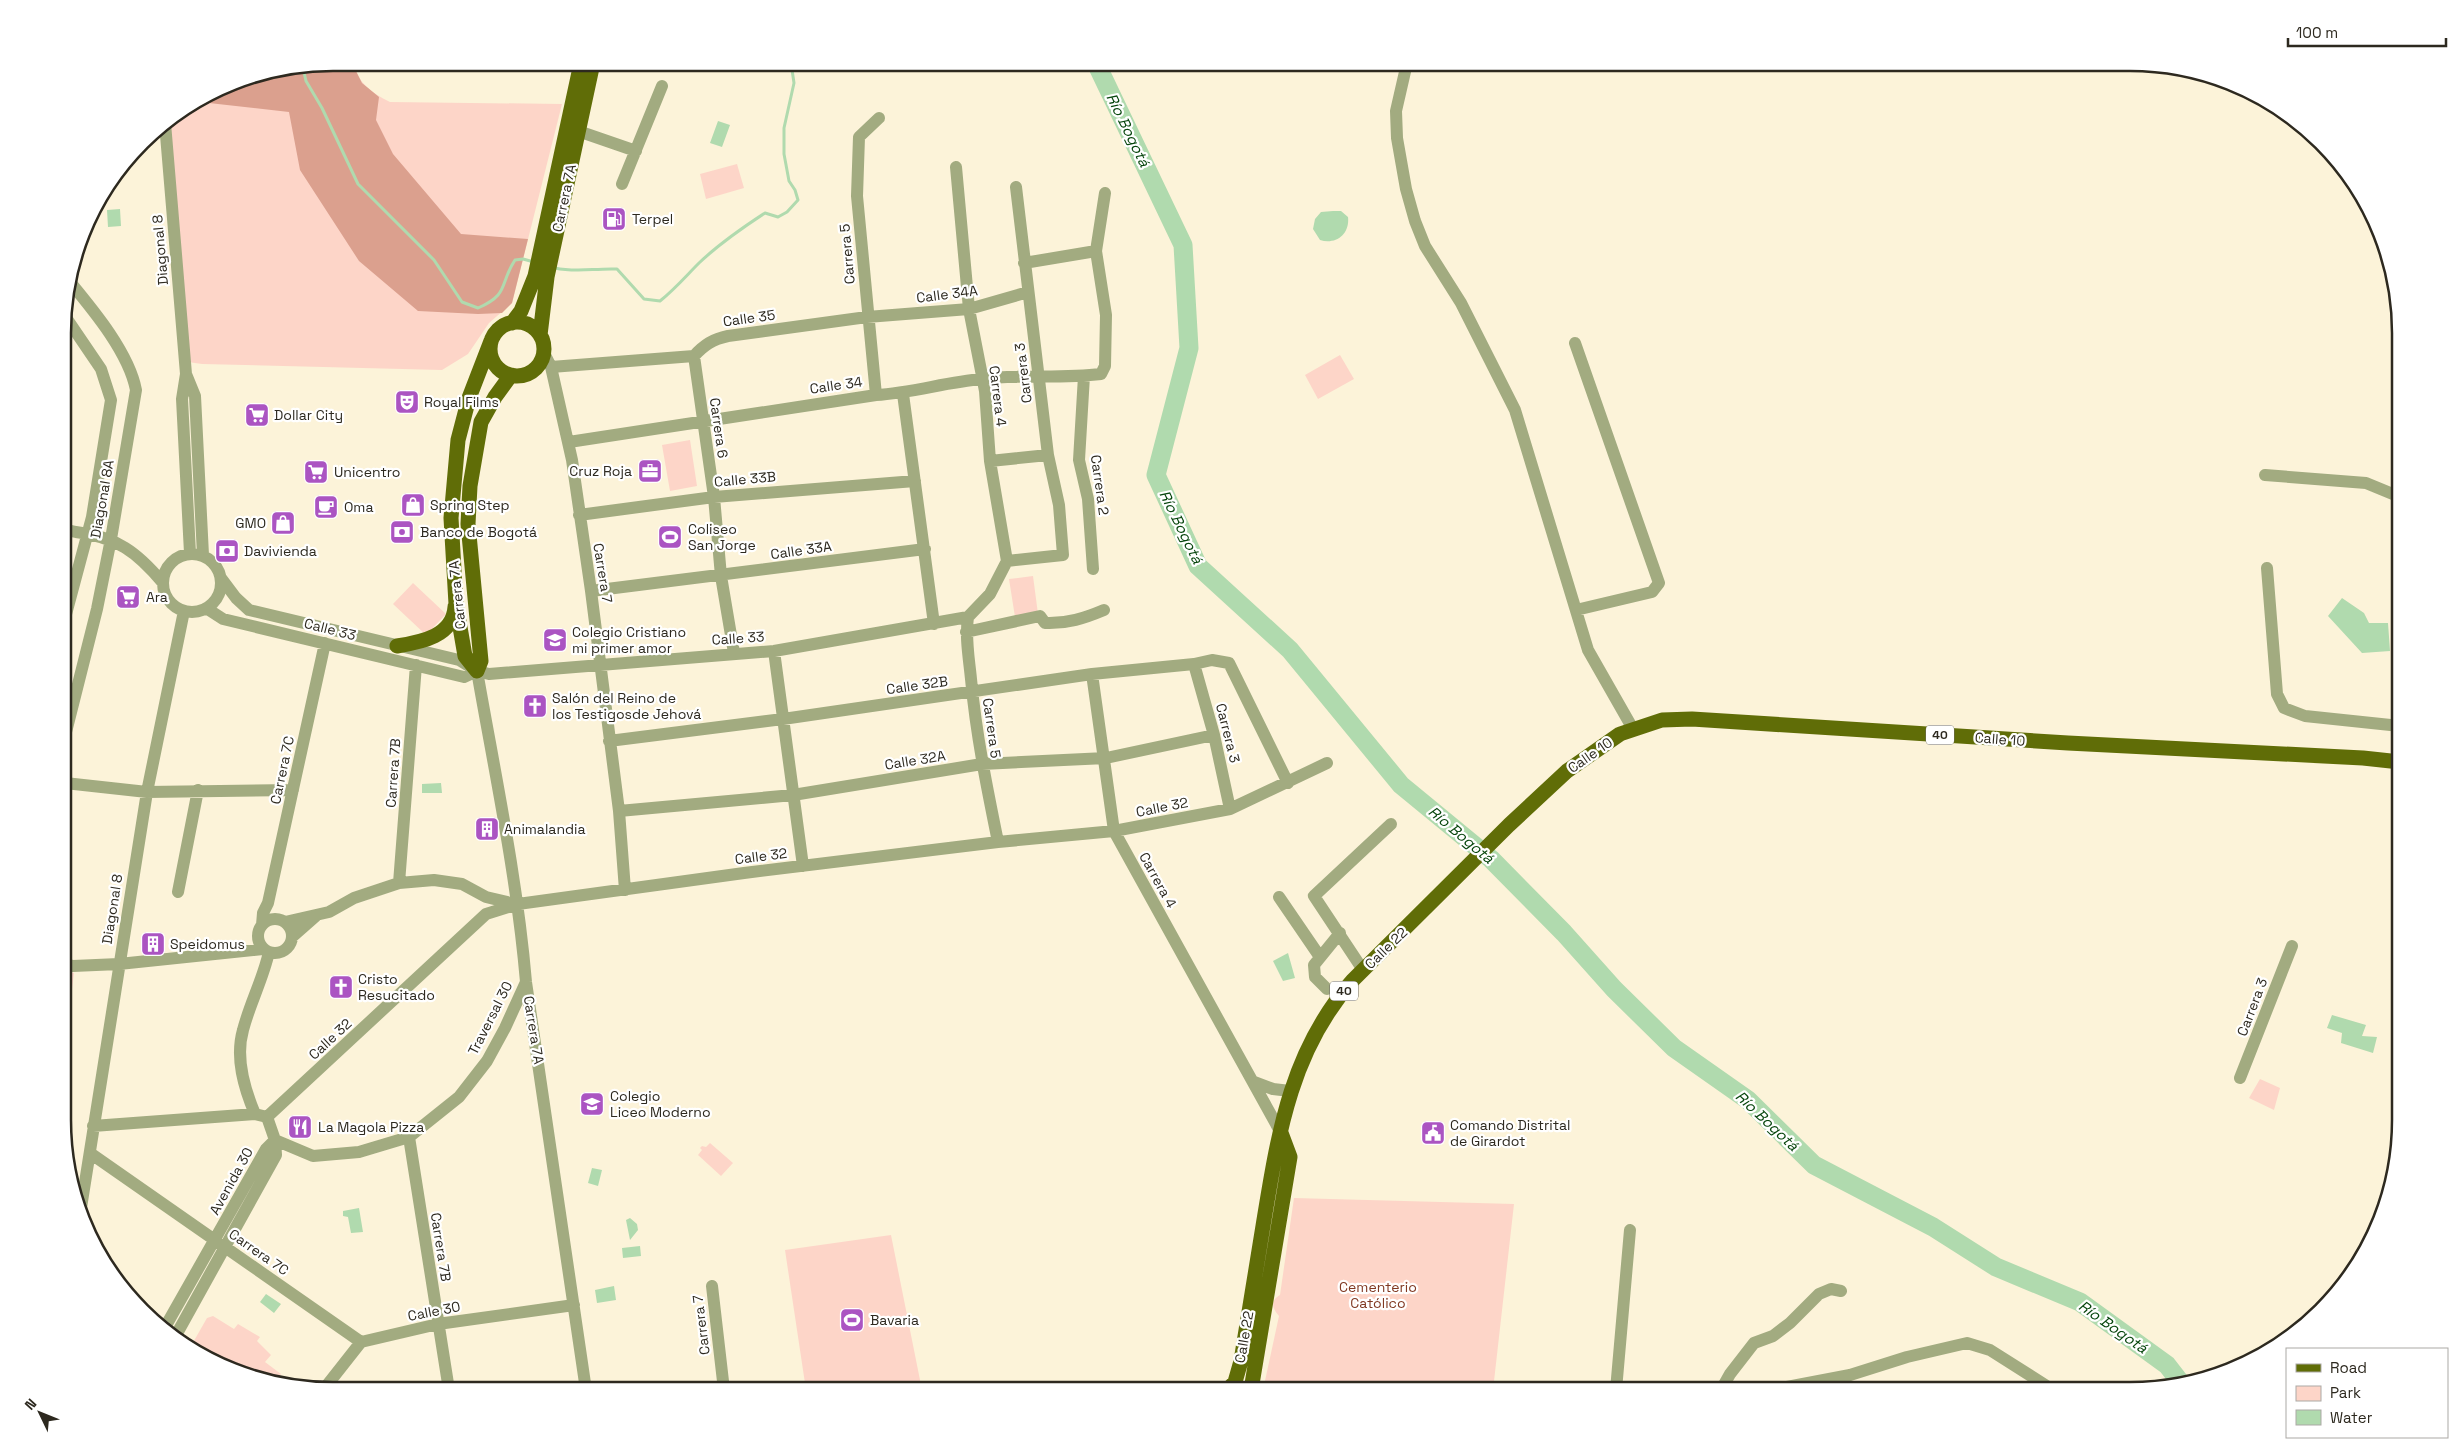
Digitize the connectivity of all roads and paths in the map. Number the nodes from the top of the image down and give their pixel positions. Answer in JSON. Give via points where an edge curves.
{"nodes":[{"id":1,"x":579,"y":71,"type":"edge"},
{"id":2,"x":591,"y":71,"type":"edge"},
{"id":3,"x":1405,"y":71,"type":"edge"},
{"id":4,"x":662,"y":86,"type":"dead end"},
{"id":5,"x":879,"y":118,"type":"dead end"},
{"id":6,"x":578,"y":131,"type":"junction"},
{"id":7,"x":166,"y":132,"type":"edge"},
{"id":8,"x":636,"y":151,"type":"junction"},
{"id":9,"x":956,"y":167,"type":"dead end"},
{"id":10,"x":622,"y":184,"type":"dead end"},
{"id":11,"x":1016,"y":187,"type":"dead end"},
{"id":12,"x":1105,"y":193,"type":"dead end"},
{"id":13,"x":547,"y":249,"type":"junction"},
{"id":14,"x":1096,"y":251,"type":"junction"},
{"id":15,"x":1024,"y":263,"type":"junction"},
{"id":16,"x":541,"y":276,"type":"junction"},
{"id":17,"x":75,"y":288,"type":"edge"},
{"id":18,"x":1028,"y":292,"type":"junction"},
{"id":19,"x":969,"y":308,"type":"junction"},
{"id":20,"x":867,"y":317,"type":"junction"},
{"id":21,"x":512,"y":322,"type":"junction"},
{"id":22,"x":71,"y":326,"type":"edge"},
{"id":23,"x":540,"y":335,"type":"junction"},
{"id":24,"x":491,"y":341,"type":"junction"},
{"id":25,"x":1575,"y":343,"type":"dead end"},
{"id":26,"x":544,"y":353,"type":"junction"},
{"id":27,"x":694,"y":356,"type":"junction"},
{"id":28,"x":551,"y":367,"type":"junction"},
{"id":29,"x":511,"y":375,"type":"junction"},
{"id":30,"x":1084,"y":376,"type":"junction"},
{"id":31,"x":1039,"y":377,"type":"junction"},
{"id":32,"x":982,"y":378,"type":"junction"},
{"id":33,"x":903,"y":394,"type":"junction"},
{"id":34,"x":876,"y":395,"type":"junction"},
{"id":35,"x":703,"y":420,"type":"junction"},
{"id":36,"x":569,"y":442,"type":"junction"},
{"id":37,"x":1048,"y":455,"type":"junction"},
{"id":38,"x":990,"y":462,"type":"junction"},
{"id":39,"x":2265,"y":475,"type":"dead end"},
{"id":40,"x":915,"y":481,"type":"junction"},
{"id":41,"x":2392,"y":494,"type":"edge"},
{"id":42,"x":714,"y":497,"type":"junction"},
{"id":43,"x":579,"y":515,"type":"junction"},
{"id":44,"x":71,"y":529,"type":"edge"},
{"id":45,"x":88,"y":532,"type":"junction"},
{"id":46,"x":111,"y":539,"type":"junction"},
{"id":47,"x":925,"y":549,"type":"junction"},
{"id":48,"x":196,"y":554,"type":"junction"},
{"id":49,"x":1007,"y":561,"type":"junction"},
{"id":50,"x":147,"y":564,"type":"junction"},
{"id":51,"x":169,"y":565,"type":"junction"},
{"id":52,"x":2267,"y":568,"type":"dead end"},
{"id":53,"x":1093,"y":569,"type":"dead end"},
{"id":54,"x":721,"y":576,"type":"junction"},
{"id":55,"x":221,"y":578,"type":"junction"},
{"id":56,"x":163,"y":583,"type":"junction"},
{"id":57,"x":591,"y":591,"type":"junction"},
{"id":58,"x":71,"y":596,"type":"edge"},
{"id":59,"x":456,"y":598,"type":"junction"},
{"id":60,"x":206,"y":608,"type":"junction"},
{"id":61,"x":1104,"y":610,"type":"dead end"},
{"id":62,"x":1576,"y":610,"type":"junction"},
{"id":63,"x":184,"y":611,"type":"junction"},
{"id":64,"x":968,"y":618,"type":"junction"},
{"id":65,"x":934,"y":624,"type":"junction"},
{"id":66,"x":966,"y":632,"type":"junction"},
{"id":67,"x":324,"y":643,"type":"junction"},
{"id":68,"x":397,"y":646,"type":"junction"},
{"id":69,"x":774,"y":651,"type":"junction"},
{"id":70,"x":734,"y":653,"type":"junction"},
{"id":71,"x":600,"y":664,"type":"junction"},
{"id":72,"x":1194,"y":664,"type":"junction"},
{"id":73,"x":416,"y":665,"type":"junction"},
{"id":74,"x":478,"y":671,"type":"junction"},
{"id":75,"x":1092,"y":674,"type":"junction"},
{"id":76,"x":972,"y":692,"type":"junction"},
{"id":77,"x":71,"y":712,"type":"edge"},
{"id":78,"x":783,"y":719,"type":"junction"},
{"id":79,"x":2392,"y":725,"type":"edge"},
{"id":80,"x":1633,"y":729,"type":"junction"},
{"id":81,"x":1214,"y":735,"type":"junction"},
{"id":82,"x":609,"y":741,"type":"junction"},
{"id":83,"x":1106,"y":758,"type":"junction"},
{"id":84,"x":2392,"y":761,"type":"edge"},
{"id":85,"x":1328,"y":763,"type":"dead end"},
{"id":86,"x":982,"y":764,"type":"junction"},
{"id":87,"x":1288,"y":783,"type":"junction"},
{"id":88,"x":71,"y":784,"type":"edge"},
{"id":89,"x":198,"y":790,"type":"junction"},
{"id":90,"x":293,"y":790,"type":"junction"},
{"id":91,"x":147,"y":792,"type":"junction"},
{"id":92,"x":793,"y":795,"type":"junction"},
{"id":93,"x":1230,"y":809,"type":"junction"},
{"id":94,"x":619,"y":811,"type":"junction"},
{"id":95,"x":1391,"y":824,"type":"dead end"},
{"id":96,"x":1114,"y":831,"type":"junction"},
{"id":97,"x":998,"y":842,"type":"junction"},
{"id":98,"x":803,"y":866,"type":"junction"},
{"id":99,"x":1456,"y":880,"type":"joint"},
{"id":100,"x":399,"y":883,"type":"junction"},
{"id":101,"x":625,"y":890,"type":"junction"},
{"id":102,"x":178,"y":892,"type":"dead end"},
{"id":103,"x":1279,"y":897,"type":"dead end"},
{"id":104,"x":268,"y":904,"type":"junction"},
{"id":105,"x":518,"y":904,"type":"junction"},
{"id":106,"x":317,"y":915,"type":"junction"},
{"id":107,"x":280,"y":920,"type":"junction"},
{"id":108,"x":260,"y":930,"type":"junction"},
{"id":109,"x":1340,"y":933,"type":"junction"},
{"id":110,"x":292,"y":937,"type":"junction"},
{"id":111,"x":2292,"y":946,"type":"dead end"},
{"id":112,"x":286,"y":950,"type":"junction"},
{"id":113,"x":240,"y":951,"type":"junction"},
{"id":114,"x":266,"y":951,"type":"junction"},
{"id":115,"x":1320,"y":957,"type":"junction"},
{"id":116,"x":119,"y":964,"type":"junction"},
{"id":117,"x":71,"y":966,"type":"edge"},
{"id":118,"x":1363,"y":970,"type":"junction"},
{"id":119,"x":264,"y":975,"type":"junction"},
{"id":120,"x":526,"y":982,"type":"junction"},
{"id":121,"x":1327,"y":989,"type":"dead end"},
{"id":122,"x":2240,"y":1078,"type":"dead end"},
{"id":123,"x":1254,"y":1082,"type":"junction"},
{"id":124,"x":1290,"y":1091,"type":"junction"},
{"id":125,"x":261,"y":1116,"type":"junction"},
{"id":126,"x":93,"y":1126,"type":"junction"},
{"id":127,"x":1281,"y":1133,"type":"junction"},
{"id":128,"x":409,"y":1137,"type":"junction"},
{"id":129,"x":275,"y":1140,"type":"junction"},
{"id":130,"x":90,"y":1153,"type":"junction"},
{"id":131,"x":83,"y":1197,"type":"edge"},
{"id":132,"x":1630,"y":1230,"type":"dead end"},
{"id":133,"x":215,"y":1239,"type":"junction"},
{"id":134,"x":226,"y":1247,"type":"junction"},
{"id":135,"x":712,"y":1286,"type":"dead end"},
{"id":136,"x":1842,"y":1291,"type":"dead end"},
{"id":137,"x":574,"y":1305,"type":"junction"},
{"id":138,"x":168,"y":1323,"type":"edge"},
{"id":139,"x":438,"y":1324,"type":"junction"},
{"id":140,"x":178,"y":1331,"type":"edge"},
{"id":141,"x":361,"y":1342,"type":"junction"},
{"id":142,"x":330,"y":1382,"type":"edge"},
{"id":143,"x":448,"y":1382,"type":"edge"},
{"id":144,"x":585,"y":1382,"type":"edge"},
{"id":145,"x":723,"y":1382,"type":"edge"},
{"id":146,"x":1235,"y":1382,"type":"edge"},
{"id":147,"x":1252,"y":1382,"type":"edge"},
{"id":148,"x":1617,"y":1382,"type":"edge"},
{"id":149,"x":1726,"y":1382,"type":"edge"},
{"id":150,"x":1814,"y":1382,"type":"edge"},
{"id":151,"x":2040,"y":1382,"type":"edge"}],
"edges":[{"from":1,"to":13,"type":"main road","name":"Carrera 7A"},
{"from":2,"to":6,"type":"main road","name":"Carrera 7A"},
{"from":3,"to":62,"type":"street","via":[[1396,112],[1397,138],[1415,221],[1425,246],[1460,303],[1515,410]]},
{"from":4,"to":8,"type":"street"},
{"from":5,"to":20,"type":"street","name":"Carrera 5","via":[[859,137],[857,196]]},
{"from":6,"to":8,"type":"street"},
{"from":6,"to":13,"type":"main road","name":"Carrera 7A"},
{"from":7,"to":48,"type":"street","name":"Diagonal 8","via":[[186,374],[195,396]]},
{"from":8,"to":10,"type":"street"},
{"from":9,"to":19,"type":"street","name":"Carrera 4"},
{"from":11,"to":15,"type":"street","name":"Carrera 3"},
{"from":12,"to":14,"type":"street"},
{"from":13,"to":16,"type":"main road","name":"Carrera 7A"},
{"from":14,"to":15,"type":"street"},
{"from":14,"to":30,"type":"street","name":"Calle 34","via":[[1106,316],[1105,366],[1101,374]]},
{"from":15,"to":18,"type":"street","name":"Carrera 3"},
{"from":16,"to":21,"type":"main road","name":"Carrera 7A","via":[[522,311]]},
{"from":16,"to":23,"type":"main road","name":"Carrera 7A"},
{"from":17,"to":46,"type":"street","name":"Diagonal 8A","via":[[131,370],[136,390]]},
{"from":18,"to":19,"type":"street","name":"Calle 34A"},
{"from":18,"to":31,"type":"street","name":"Carrera 3"},
{"from":19,"to":20,"type":"street","name":"Calle 34A"},
{"from":19,"to":32,"type":"street","name":"Carrera 4"},
{"from":20,"to":27,"type":"street","name":"Calle 35","via":[[718,338],[704,345]]},
{"from":20,"to":34,"type":"street","name":"Carrera 5"},
{"from":21,"to":23,"type":"main road","via":[[531,326]]},
{"from":21,"to":24,"type":"main road","via":[[501,327]]},
{"from":22,"to":45,"type":"street","name":"Diagonal 8A","via":[[101,370],[111,400]]},
{"from":23,"to":26,"type":"main road"},
{"from":24,"to":29,"type":"main road","via":[[492,359],[500,370]]},
{"from":24,"to":59,"type":"main road","name":"Carrera 7A","via":[[469,398],[458,440],[451,518]]},
{"from":25,"to":62,"type":"street","via":[[1659,583],[1652,592]]},
{"from":26,"to":28,"type":"street","name":"Carrera 7"},
{"from":26,"to":29,"type":"main road","via":[[532,371]]},
{"from":27,"to":28,"type":"street"},
{"from":27,"to":35,"type":"street","name":"Carrera 6"},
{"from":28,"to":36,"type":"street","name":"Carrera 7"},
{"from":29,"to":74,"type":"main road","name":"Carrera 7A","via":[[481,422],[470,486],[468,524],[481,661]]},
{"from":30,"to":31,"type":"street","name":"Calle 34"},
{"from":30,"to":53,"type":"street","name":"Carrera 2","via":[[1079,460],[1088,499]]},
{"from":31,"to":32,"type":"street","name":"Calle 34"},
{"from":31,"to":37,"type":"street","name":"Carrera 3"},
{"from":32,"to":33,"type":"street","name":"Calle 34"},
{"from":32,"to":38,"type":"street","name":"Carrera 4"},
{"from":33,"to":34,"type":"street","name":"Calle 34"},
{"from":33,"to":40,"type":"street"},
{"from":34,"to":35,"type":"street","name":"Calle 34"},
{"from":35,"to":36,"type":"street","name":"Calle 34"},
{"from":35,"to":42,"type":"street","name":"Carrera 6"},
{"from":36,"to":43,"type":"street","name":"Carrera 7"},
{"from":37,"to":38,"type":"street"},
{"from":37,"to":49,"type":"street","name":"Carrera 3","via":[[1059,505],[1063,555]]},
{"from":38,"to":49,"type":"street","name":"Carrera 4"},
{"from":39,"to":41,"type":"street","via":[[2366,483]]},
{"from":40,"to":42,"type":"street","name":"Calle 33B"},
{"from":40,"to":47,"type":"street"},
{"from":42,"to":43,"type":"street","name":"Calle 33B"},
{"from":42,"to":54,"type":"street","name":"Carrera 6"},
{"from":43,"to":57,"type":"street","name":"Carrera 7"},
{"from":44,"to":45,"type":"street"},
{"from":45,"to":46,"type":"street"},
{"from":45,"to":58,"type":"street","name":"Diagonal 8A"},
{"from":46,"to":50,"type":"street"},
{"from":46,"to":77,"type":"street","name":"Diagonal 8A"},
{"from":47,"to":54,"type":"street","name":"Calle 33A"},
{"from":47,"to":65,"type":"street"},
{"from":48,"to":51,"type":"street","via":[[175,559]]},
{"from":48,"to":55,"type":"street","via":[[216,565]]},
{"from":49,"to":64,"type":"street","via":[[990,594]]},
{"from":50,"to":51,"type":"street"},
{"from":50,"to":56,"type":"street"},
{"from":51,"to":56,"type":"street"},
{"from":52,"to":79,"type":"street","via":[[2277,694],[2284,708],[2305,716]]},
{"from":54,"to":57,"type":"street","name":"Calle 33A"},
{"from":54,"to":70,"type":"street","name":"Carrera 6"},
{"from":55,"to":60,"type":"street","via":[[218,598]]},
{"from":55,"to":68,"type":"street","name":"Calle 33","via":[[249,610]]},
{"from":56,"to":63,"type":"street","via":[[169,600]]},
{"from":57,"to":71,"type":"street","name":"Carrera 7"},
{"from":59,"to":68,"type":"main road","via":[[454,618],[443,630],[429,639]]},
{"from":59,"to":74,"type":"main road","name":"Carrera 7A","via":[[465,656]]},
{"from":60,"to":63,"type":"street","via":[[197,612]]},
{"from":60,"to":67,"type":"street","name":"Calle 33","via":[[222,619]]},
{"from":61,"to":66,"type":"street","via":[[1058,624],[1045,623],[1040,616]]},
{"from":62,"to":80,"type":"street","via":[[1588,650]]},
{"from":63,"to":91,"type":"street","name":"Diagonal 8"},
{"from":64,"to":65,"type":"street","name":"Calle 33"},
{"from":64,"to":66,"type":"street","name":"Carrera 5"},
{"from":65,"to":69,"type":"street","name":"Calle 33"},
{"from":66,"to":76,"type":"street","name":"Carrera 5"},
{"from":67,"to":73,"type":"street","name":"Calle 33"},
{"from":67,"to":90,"type":"street","name":"Carrera 7C"},
{"from":68,"to":74,"type":"street","name":"Calle 33","via":[[459,660]]},
{"from":69,"to":70,"type":"street","name":"Calle 33"},
{"from":69,"to":78,"type":"street"},
{"from":70,"to":71,"type":"street","name":"Calle 33"},
{"from":71,"to":74,"type":"street","name":"Calle 33","via":[[489,674]]},
{"from":71,"to":82,"type":"street","name":"Carrera 7"},
{"from":72,"to":75,"type":"street","name":"Calle 32B"},
{"from":72,"to":81,"type":"street","name":"Carrera 3"},
{"from":72,"to":87,"type":"street","name":"Calle 32B","via":[[1212,660],[1229,663]]},
{"from":73,"to":74,"type":"street","name":"Calle 33","via":[[464,677]]},
{"from":73,"to":100,"type":"street","name":"Carrera 7B"},
{"from":74,"to":105,"type":"street","name":"Carrera 7A"},
{"from":75,"to":76,"type":"street","name":"Calle 32B"},
{"from":75,"to":83,"type":"street","name":"Carrera 4"},
{"from":76,"to":78,"type":"street","name":"Calle 32B"},
{"from":76,"to":86,"type":"street","name":"Carrera 5"},
{"from":78,"to":82,"type":"street","name":"Calle 32B"},
{"from":78,"to":92,"type":"street"},
{"from":80,"to":84,"type":"main road","name":"Calle 10","number":"40","via":[[1662,720],[1692,719]]},
{"from":80,"to":99,"type":"main road","name":"Calle 10","number":"40","via":[[1620,734],[1567,771]]},
{"from":81,"to":83,"type":"street","name":"Calle 32A"},
{"from":81,"to":93,"type":"street","name":"Carrera 3"},
{"from":82,"to":94,"type":"street","name":"Carrera 7"},
{"from":83,"to":86,"type":"street","name":"Calle 32A"},
{"from":83,"to":96,"type":"street","name":"Carrera 4"},
{"from":85,"to":87,"type":"street","name":"Calle 32"},
{"from":86,"to":92,"type":"street","name":"Calle 32A"},
{"from":86,"to":97,"type":"street","name":"Carrera 5"},
{"from":87,"to":93,"type":"street","name":"Calle 32"},
{"from":88,"to":91,"type":"street"},
{"from":89,"to":90,"type":"street"},
{"from":89,"to":91,"type":"street"},
{"from":89,"to":102,"type":"street"},
{"from":90,"to":104,"type":"street","name":"Carrera 7C"},
{"from":91,"to":116,"type":"street","name":"Diagonal 8"},
{"from":92,"to":94,"type":"street","name":"Calle 32A"},
{"from":92,"to":98,"type":"street"},
{"from":93,"to":96,"type":"street","name":"Calle 32"},
{"from":94,"to":101,"type":"street","name":"Carrera 7"},
{"from":95,"to":109,"type":"street","via":[[1314,896]]},
{"from":96,"to":97,"type":"street","name":"Calle 32"},
{"from":96,"to":123,"type":"street","name":"Carrera 4"},
{"from":97,"to":98,"type":"street","name":"Calle 32"},
{"from":98,"to":101,"type":"street","name":"Calle 32"},
{"from":99,"to":118,"type":"main road","name":"Calle 22","number":"40"},
{"from":100,"to":105,"type":"street","via":[[434,880],[462,884],[486,897]]},
{"from":100,"to":106,"type":"street"},
{"from":101,"to":105,"type":"street","name":"Calle 32"},
{"from":103,"to":115,"type":"street"},
{"from":104,"to":107,"type":"street"},
{"from":104,"to":108,"type":"street","name":"Carrera 7C"},
{"from":105,"to":120,"type":"street","name":"Carrera 7A"},
{"from":105,"to":125,"type":"street","name":"Calle 32","via":[[486,914]]},
{"from":106,"to":107,"type":"street"},
{"from":106,"to":110,"type":"street"},
{"from":107,"to":108,"type":"street"},
{"from":107,"to":110,"type":"street","via":[[291,931]]},
{"from":108,"to":113,"type":"street"},
{"from":108,"to":114,"type":"street"},
{"from":109,"to":115,"type":"street"},
{"from":109,"to":118,"type":"street"},
{"from":110,"to":112,"type":"street"},
{"from":111,"to":122,"type":"street","name":"Carrera 3"},
{"from":112,"to":114,"type":"street"},
{"from":112,"to":119,"type":"street"},
{"from":113,"to":114,"type":"street"},
{"from":113,"to":116,"type":"street"},
{"from":114,"to":119,"type":"street"},
{"from":115,"to":121,"type":"street","via":[[1314,965],[1315,977]]},
{"from":116,"to":117,"type":"street"},
{"from":116,"to":126,"type":"street","name":"Diagonal 8"},
{"from":118,"to":124,"type":"main road","name":"Calle 22","number":"40","via":[[1321,1022]]},
{"from":119,"to":125,"type":"street","via":[[242,1031],[240,1066],[246,1095]]},
{"from":120,"to":128,"type":"street","name":"Traversal 30","via":[[487,1061],[459,1097]]},
{"from":120,"to":137,"type":"street","name":"Carrera 7A"},
{"from":123,"to":124,"type":"street"},
{"from":123,"to":127,"type":"street","name":"Carrera 4"},
{"from":124,"to":127,"type":"main road","name":"Calle 22","number":"40"},
{"from":125,"to":126,"type":"street"},
{"from":125,"to":129,"type":"street"},
{"from":126,"to":130,"type":"street","name":"Diagonal 8"},
{"from":127,"to":146,"type":"main road","name":"Calle 22","number":"40","via":[[1274,1154]]},
{"from":127,"to":147,"type":"main road","name":"Calle 22","via":[[1290,1157]]},
{"from":128,"to":129,"type":"street","name":"Traversal 30","via":[[360,1152],[313,1156]]},
{"from":128,"to":139,"type":"street","name":"Carrera 7B"},
{"from":129,"to":133,"type":"street","name":"Avenida 30","via":[[266,1149]]},
{"from":129,"to":134,"type":"street","name":"Avenida 30","via":[[276,1155]]},
{"from":130,"to":131,"type":"street","name":"Diagonal 8"},
{"from":130,"to":133,"type":"street","name":"Carrera 7C"},
{"from":132,"to":148,"type":"street"},
{"from":133,"to":134,"type":"street","name":"Carrera 7C"},
{"from":133,"to":138,"type":"street","name":"Avenida 30"},
{"from":134,"to":140,"type":"street","name":"Avenida 30"},
{"from":134,"to":141,"type":"street","name":"Carrera 7C"},
{"from":135,"to":145,"type":"street","name":"Carrera 7"},
{"from":136,"to":149,"type":"street","via":[[1831,1289],[1819,1294],[1785,1327],[1754,1343]]},
{"from":137,"to":139,"type":"street","name":"Calle 30"},
{"from":137,"to":144,"type":"street","name":"Carrera 7A"},
{"from":139,"to":141,"type":"street","name":"Calle 30"},
{"from":139,"to":143,"type":"street","name":"Carrera 7B"},
{"from":141,"to":142,"type":"street"},
{"from":150,"to":151,"type":"street","via":[[1966,1343],[1990,1350]]}]}
